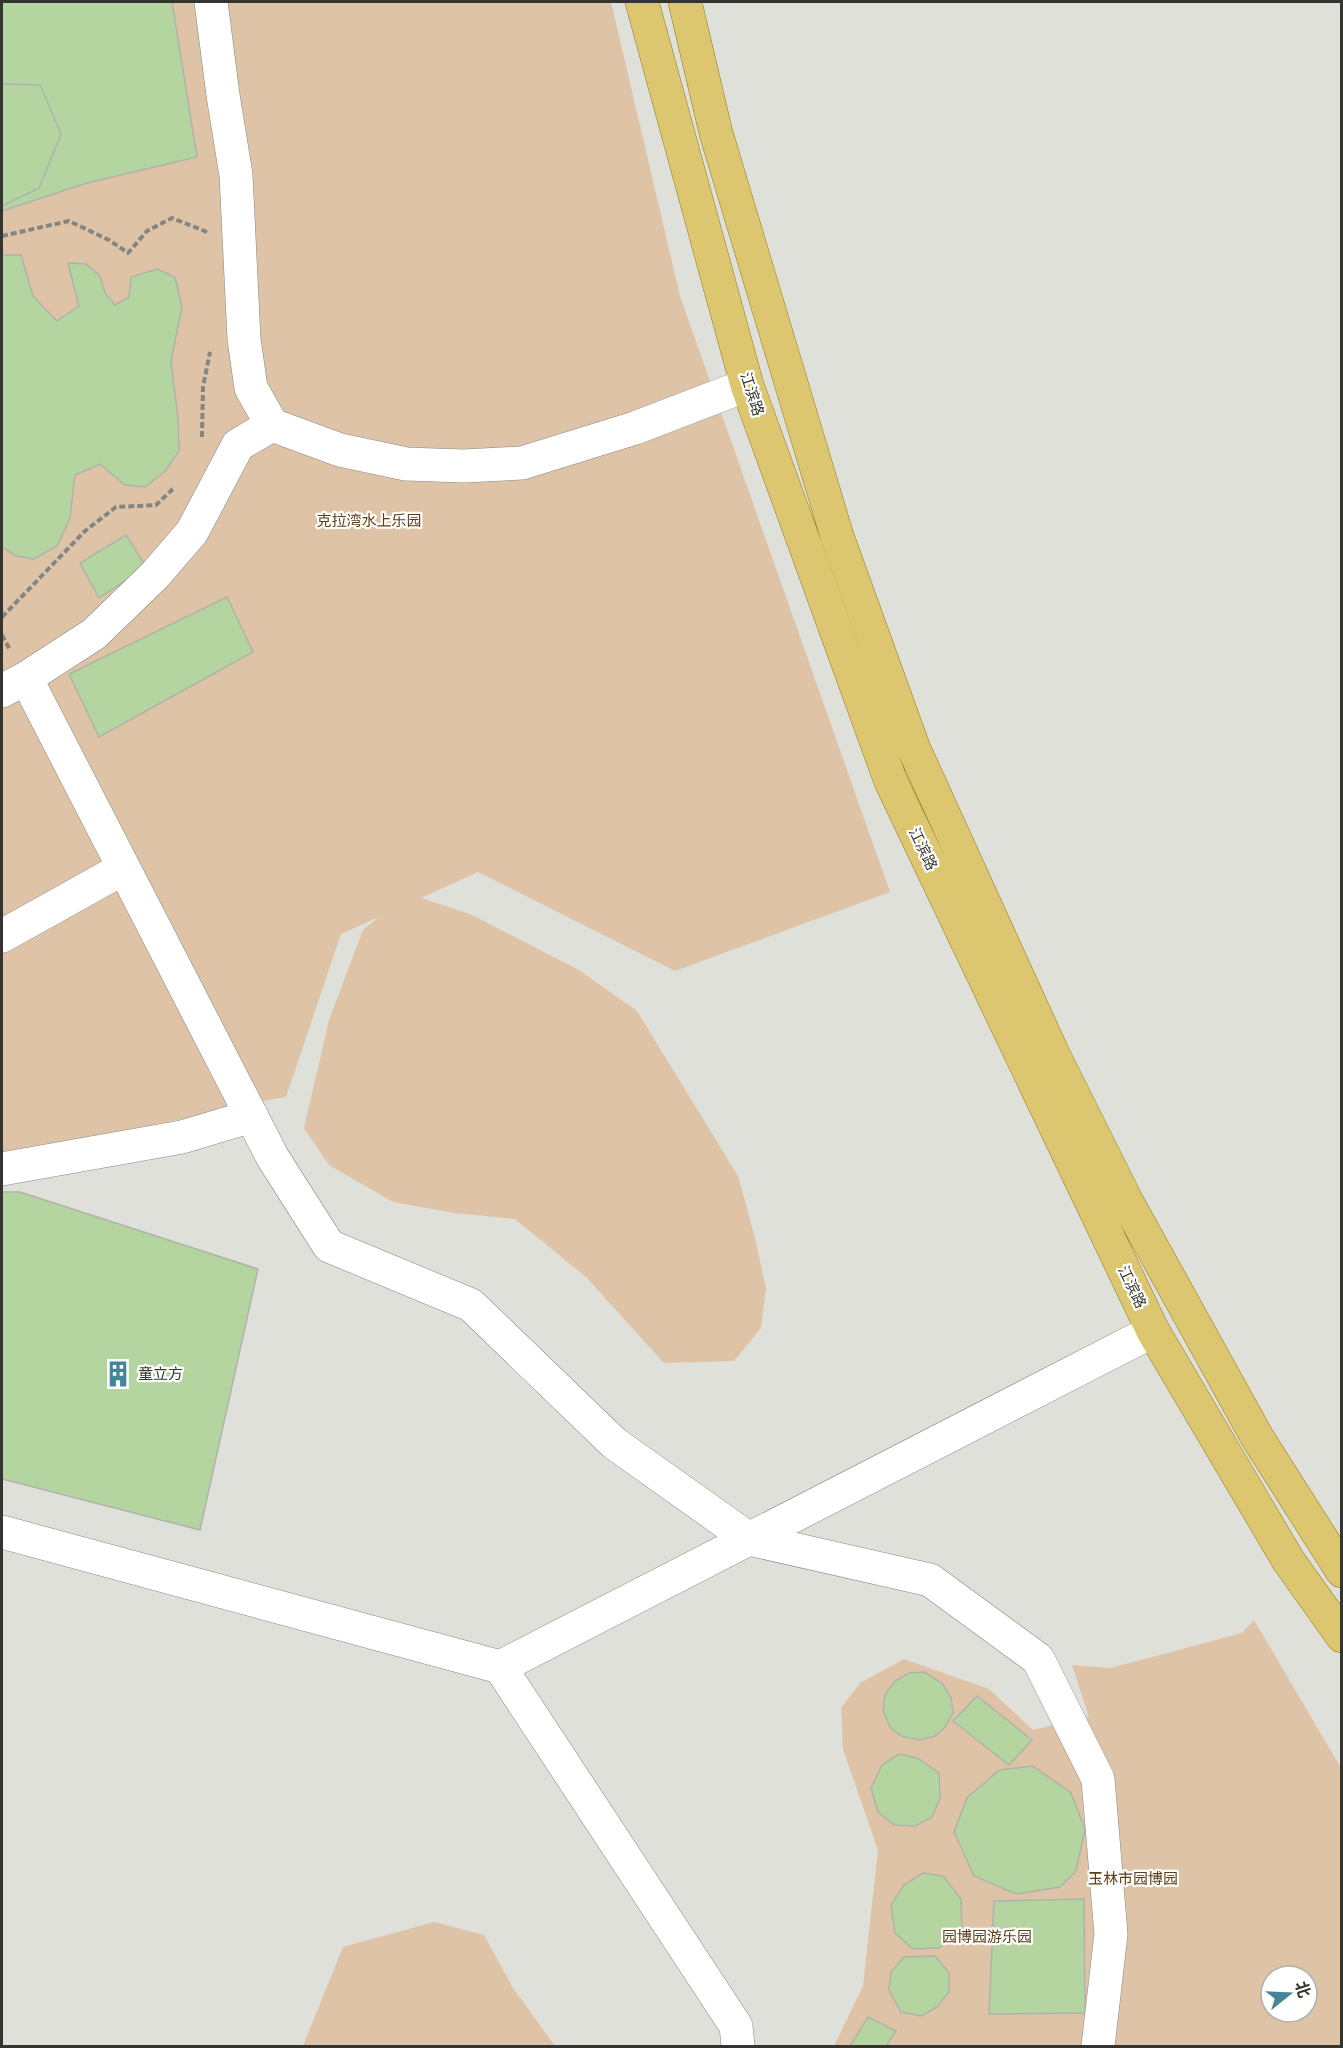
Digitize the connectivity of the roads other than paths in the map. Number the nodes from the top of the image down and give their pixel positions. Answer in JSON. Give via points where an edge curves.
{"nodes":[{"id":1,"x":211,"y":2,"type":"edge"},
{"id":2,"x":642,"y":2,"type":"edge"},
{"id":3,"x":685,"y":2,"type":"edge"},
{"id":4,"x":747,"y":385,"type":"junction"},
{"id":5,"x":272,"y":425,"type":"junction"},
{"id":6,"x":14,"y":684,"type":"edge"},
{"id":7,"x":124,"y":868,"type":"junction"},
{"id":8,"x":2,"y":936,"type":"edge"},
{"id":9,"x":252,"y":1116,"type":"junction"},
{"id":10,"x":2,"y":1169,"type":"edge"},
{"id":11,"x":1154,"y":1331,"type":"junction"},
{"id":12,"x":2,"y":1532,"type":"edge"},
{"id":13,"x":749,"y":1539,"type":"junction"},
{"id":14,"x":1341,"y":1571,"type":"edge"},
{"id":15,"x":1341,"y":1636,"type":"edge"},
{"id":16,"x":500,"y":1667,"type":"junction"},
{"id":17,"x":738,"y":2046,"type":"edge"},
{"id":18,"x":1098,"y":2046,"type":"edge"}],
"edges":[{"from":1,"to":5,"type":"street","via":[[236,175],[249,378]]},
{"from":2,"to":4,"type":"main road","name":"江滨路"},
{"from":3,"to":14,"type":"main road","via":[[716,133],[834,525],[914,749],[1053,1054],[1127,1202],[1257,1437]]},
{"from":4,"to":5,"type":"street","via":[[635,428],[522,463],[406,464],[340,450]]},
{"from":4,"to":11,"type":"main road","name":"江滨路","via":[[891,782]]},
{"from":5,"to":6,"type":"street","via":[[238,445],[192,532],[155,576],[94,634]]},
{"from":6,"to":7,"type":"street"},
{"from":7,"to":8,"type":"street"},
{"from":7,"to":9,"type":"street"},
{"from":9,"to":10,"type":"street","via":[[182,1137]]},
{"from":9,"to":13,"type":"street","via":[[273,1158],[329,1246],[471,1305],[614,1443]]},
{"from":11,"to":13,"type":"street"},
{"from":11,"to":15,"type":"main road","name":"江滨路","via":[[1288,1560]]},
{"from":12,"to":16,"type":"street"},
{"from":13,"to":16,"type":"street"},
{"from":13,"to":18,"type":"street","via":[[930,1580],[1038,1659],[1098,1779],[1111,1934]]},
{"from":16,"to":17,"type":"street","via":[[736,2026]]}]}
